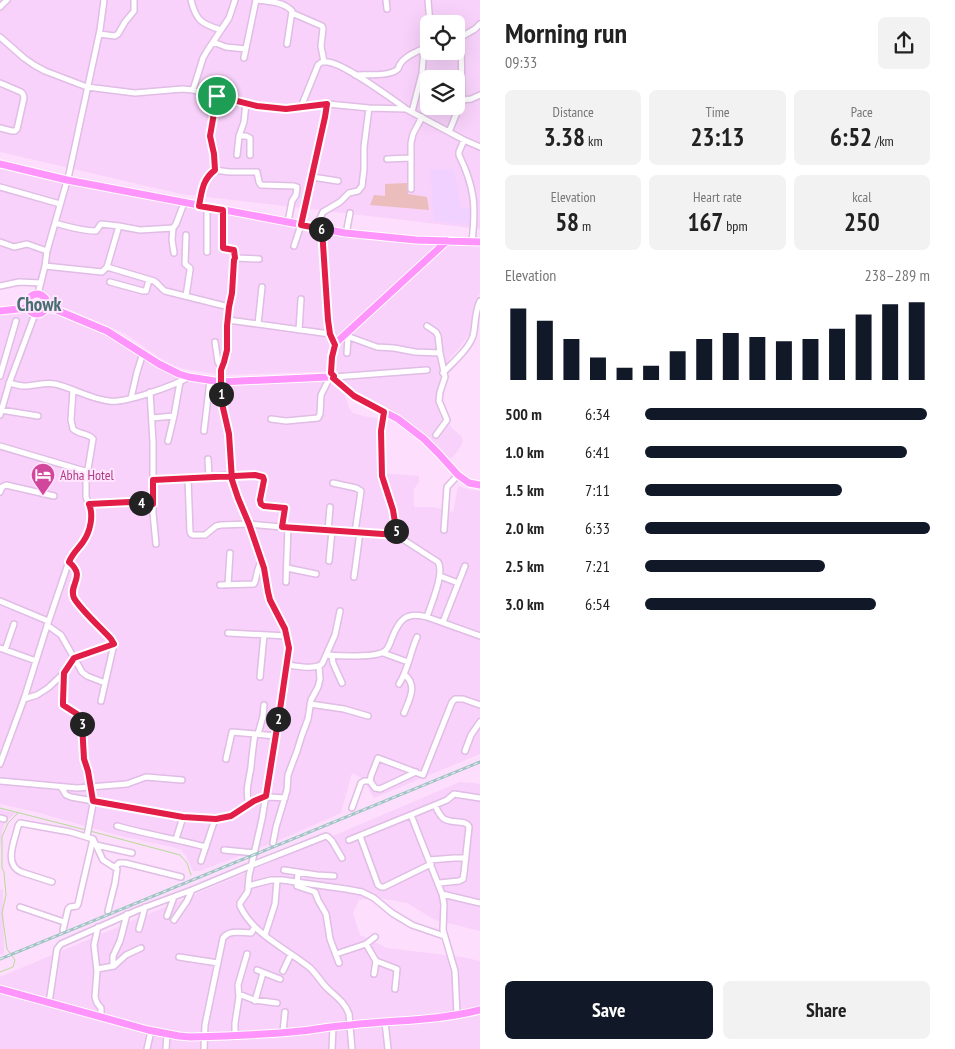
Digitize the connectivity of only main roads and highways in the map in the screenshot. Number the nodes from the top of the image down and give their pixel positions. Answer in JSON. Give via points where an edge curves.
{"nodes":[{"id":1,"x":0,"y":164,"type":"edge"},
{"id":2,"x":448,"y":241,"type":"junction"},
{"id":3,"x":476,"y":242,"type":"edge"},
{"id":4,"x":47,"y":306,"type":"junction"},
{"id":5,"x":27,"y":308,"type":"junction"},
{"id":6,"x":0,"y":311,"type":"edge"},
{"id":7,"x":331,"y":377,"type":"junction"},
{"id":8,"x":480,"y":485,"type":"edge"},
{"id":9,"x":0,"y":989,"type":"edge"},
{"id":10,"x":480,"y":1010,"type":"edge"}],
"edges":[{"from":1,"to":2,"type":"main road","via":[[346,234]]},
{"from":2,"to":3,"type":"main road"},
{"from":2,"to":7,"type":"main road","via":[[335,345]]},
{"from":4,"to":5,"type":"main road","via":[[42,313],[34,314]]},
{"from":4,"to":5,"type":"main road","via":[[38,294],[29,298]]},
{"from":4,"to":7,"type":"main road","via":[[107,331],[168,369],[189,377],[221,382]]},
{"from":5,"to":6,"type":"main road"},
{"from":7,"to":8,"type":"main road","via":[[354,396],[398,419],[424,439],[458,475],[469,483]]},
{"from":9,"to":10,"type":"main road","via":[[178,1036],[283,1032],[420,1020]]}]}
